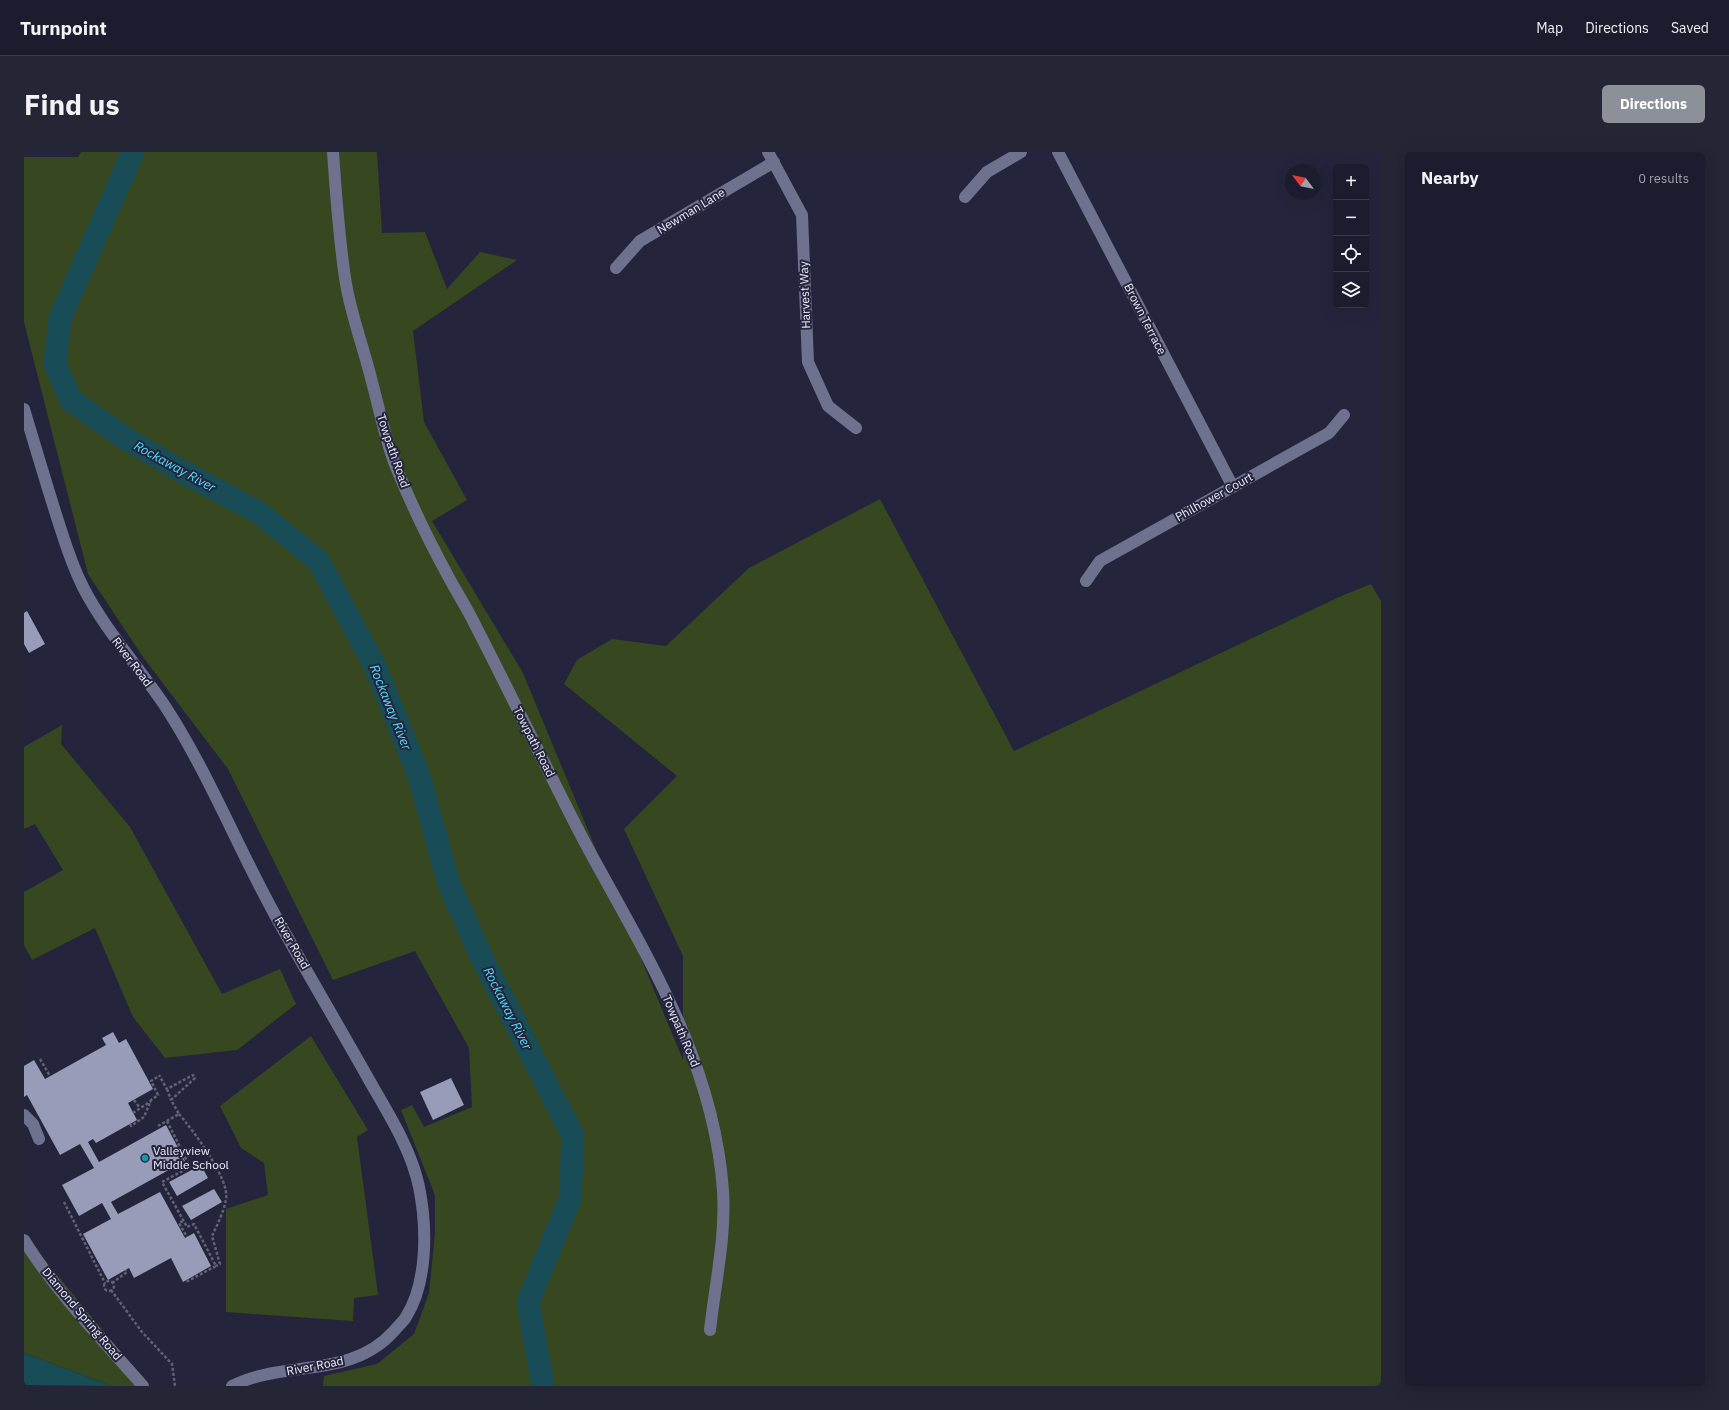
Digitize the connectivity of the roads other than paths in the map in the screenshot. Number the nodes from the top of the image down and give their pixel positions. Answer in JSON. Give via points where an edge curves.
{"nodes":[{"id":1,"x":333,"y":152,"type":"edge"},
{"id":2,"x":1021,"y":152,"type":"edge"},
{"id":3,"x":1058,"y":152,"type":"edge"},
{"id":4,"x":771,"y":157,"type":"edge"},
{"id":5,"x":965,"y":197,"type":"dead end"},
{"id":6,"x":616,"y":268,"type":"dead end"},
{"id":7,"x":24,"y":409,"type":"edge"},
{"id":8,"x":1344,"y":415,"type":"dead end"},
{"id":9,"x":856,"y":428,"type":"dead end"},
{"id":10,"x":1233,"y":487,"type":"junction"},
{"id":11,"x":1086,"y":581,"type":"dead end"},
{"id":12,"x":24,"y":1115,"type":"edge"},
{"id":13,"x":39,"y":1139,"type":"dead end"},
{"id":14,"x":24,"y":1240,"type":"edge"},
{"id":15,"x":710,"y":1330,"type":"dead end"},
{"id":16,"x":143,"y":1386,"type":"edge"},
{"id":17,"x":232,"y":1386,"type":"edge"}],
"edges":[{"from":1,"to":15,"type":"street","name":"Towpath Road","via":[[346,285],[355,327],[395,465],[448,577],[678,1018],[708,1100],[723,1192],[722,1246]]},
{"from":2,"to":5,"type":"street","via":[[986,172]]},
{"from":3,"to":10,"type":"street","name":"Brown Terrace"},
{"from":4,"to":6,"type":"street","name":"Newman Lane","via":[[640,241]]},
{"from":4,"to":9,"type":"street","name":"Harvest Way","via":[[802,215],[808,362],[828,406]]},
{"from":7,"to":17,"type":"street","name":"River Road","via":[[52,503],[81,584],[95,610],[165,708],[196,758],[274,913],[389,1115],[407,1150],[418,1186],[424,1254],[419,1282],[406,1318],[384,1342],[369,1352],[334,1364],[252,1378]]},
{"from":8,"to":10,"type":"street","name":"Philhower Court","via":[[1329,433]]},
{"from":10,"to":11,"type":"street","name":"Philhower Court","via":[[1100,560]]},
{"from":12,"to":13,"type":"street","via":[[33,1124]]},
{"from":14,"to":16,"type":"street","name":"Diamond Spring Road","via":[[64,1296]]}]}
